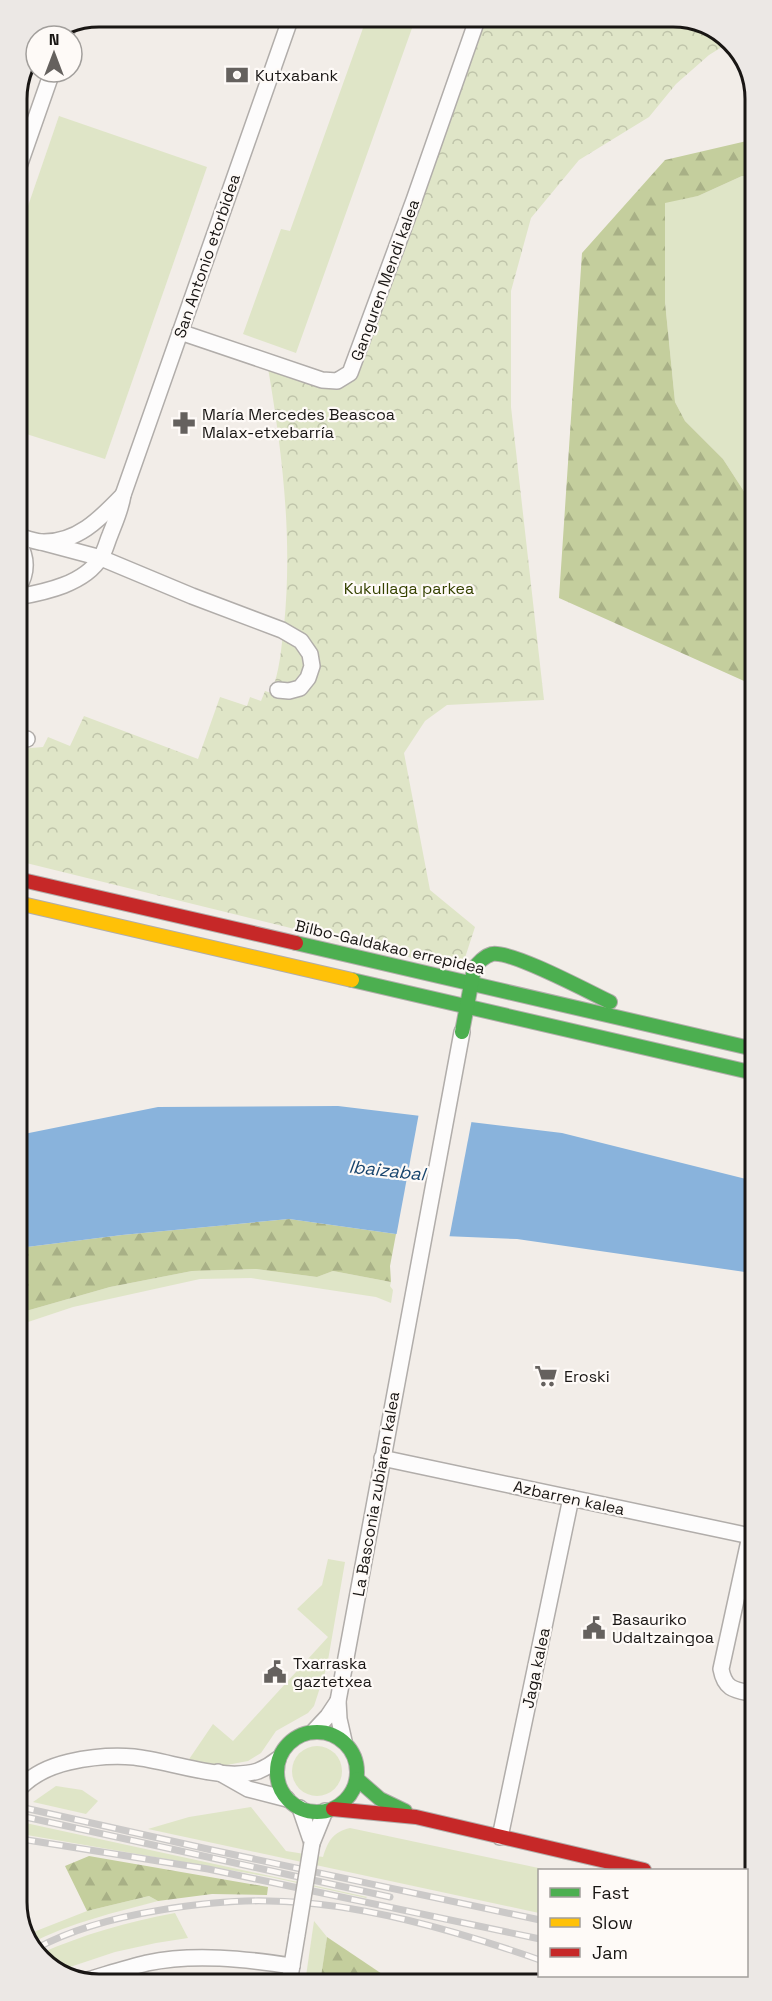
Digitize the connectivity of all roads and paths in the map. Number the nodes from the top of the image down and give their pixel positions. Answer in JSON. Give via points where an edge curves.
{"nodes":[{"id":1,"x":287,"y":27,"type":"edge"},
{"id":2,"x":475,"y":27,"type":"edge"},
{"id":3,"x":48,"y":84,"type":"edge"},
{"id":4,"x":27,"y":143,"type":"edge"},
{"id":5,"x":180,"y":332,"type":"junction"},
{"id":6,"x":123,"y":495,"type":"junction"},
{"id":7,"x":27,"y":538,"type":"edge"},
{"id":8,"x":41,"y":542,"type":"junction"},
{"id":9,"x":101,"y":558,"type":"junction"},
{"id":10,"x":27,"y":595,"type":"edge"},
{"id":11,"x":278,"y":690,"type":"dead end"},
{"id":12,"x":27,"y":881,"type":"edge"},
{"id":13,"x":27,"y":905,"type":"edge"},
{"id":14,"x":166,"y":936,"type":"junction"},
{"id":15,"x":471,"y":983,"type":"junction"},
{"id":16,"x":467,"y":1006,"type":"junction"},
{"id":17,"x":462,"y":1032,"type":"junction"},
{"id":18,"x":734,"y":1045,"type":"junction"},
{"id":19,"x":745,"y":1047,"type":"edge"},
{"id":20,"x":745,"y":1070,"type":"edge"},
{"id":21,"x":382,"y":1458,"type":"junction"},
{"id":22,"x":571,"y":1498,"type":"junction"},
{"id":23,"x":745,"y":1535,"type":"edge"},
{"id":24,"x":745,"y":1566,"type":"edge"},
{"id":25,"x":745,"y":1692,"type":"edge"},
{"id":26,"x":338,"y":1701,"type":"junction"},
{"id":27,"x":314,"y":1731,"type":"junction"},
{"id":28,"x":344,"y":1741,"type":"junction"},
{"id":29,"x":278,"y":1759,"type":"junction"},
{"id":30,"x":218,"y":1772,"type":"junction"},
{"id":31,"x":357,"y":1779,"type":"junction"},
{"id":32,"x":27,"y":1783,"type":"edge"},
{"id":33,"x":287,"y":1799,"type":"junction"},
{"id":34,"x":300,"y":1808,"type":"junction"},
{"id":35,"x":329,"y":1810,"type":"junction"},
{"id":36,"x":416,"y":1817,"type":"junction"},
{"id":37,"x":500,"y":1837,"type":"junction"},
{"id":38,"x":312,"y":1843,"type":"junction"},
{"id":39,"x":640,"y":1869,"type":"edge"},
{"id":40,"x":292,"y":1966,"type":"junction"},
{"id":41,"x":109,"y":1974,"type":"edge"},
{"id":42,"x":291,"y":1974,"type":"edge"}],
"edges":[{"from":1,"to":5,"type":"street","name":"San Antonio etorbidea"},
{"from":2,"to":5,"type":"street","name":"Ganguren Mendi kalea","via":[[350,374],[337,381],[322,380]]},
{"from":3,"to":4,"type":"street"},
{"from":5,"to":6,"type":"street","name":"San Antonio etorbidea"},
{"from":6,"to":8,"type":"street","name":"San Antonio etorbidea","via":[[103,516],[74,536]]},
{"from":6,"to":9,"type":"street","name":"San Antonio etorbidea"},
{"from":7,"to":8,"type":"street","name":"San Antonio etorbidea"},
{"from":8,"to":9,"type":"street"},
{"from":9,"to":10,"type":"street","name":"San Antonio etorbidea","via":[[66,584]]},
{"from":9,"to":11,"type":"street","via":[[301,641],[310,654],[308,678],[300,688]]},
{"from":12,"to":15,"type":"main road","name":"Bilbo-Galdakao errepidea"},
{"from":13,"to":14,"type":"main road"},
{"from":14,"to":16,"type":"main road"},
{"from":14,"to":17,"type":"main road","via":[[206,959],[421,1008],[447,1018]]},
{"from":15,"to":16,"type":"main road"},
{"from":15,"to":18,"type":"main road","name":"Bilbo-Galdakao errepidea"},
{"from":15,"to":18,"type":"main road","via":[[477,963],[492,954],[501,954],[617,1005]]},
{"from":16,"to":17,"type":"main road"},
{"from":16,"to":20,"type":"main road"},
{"from":17,"to":21,"type":"street","name":"La Basconia zubiaren kalea"},
{"from":18,"to":19,"type":"main road","name":"Bilbo-Galdakao errepidea"},
{"from":21,"to":22,"type":"street","name":"Azbarren kalea"},
{"from":21,"to":26,"type":"street","name":"La Basconia zubiaren kalea"},
{"from":22,"to":23,"type":"street","name":"Azbarren kalea"},
{"from":22,"to":37,"type":"street","name":"Jaga kalea"},
{"from":24,"to":25,"type":"street","via":[[721,1669],[731,1688]]},
{"from":26,"to":27,"type":"street","name":"La Basconia zubiaren kalea"},
{"from":26,"to":28,"type":"street","name":"La Basconia zubiaren kalea"},
{"from":27,"to":28,"type":"main road"},
{"from":27,"to":29,"type":"main road","via":[[292,1740]]},
{"from":28,"to":31,"type":"main road","via":[[353,1752]]},
{"from":29,"to":30,"type":"street","via":[[258,1771]]},
{"from":29,"to":33,"type":"main road","via":[[279,1787]]},
{"from":30,"to":32,"type":"street","via":[[112,1756],[65,1763]]},
{"from":30,"to":33,"type":"street","via":[[248,1789]]},
{"from":31,"to":35,"type":"main road","via":[[344,1802]]},
{"from":31,"to":36,"type":"main road","via":[[380,1799]]},
{"from":33,"to":34,"type":"main road"},
{"from":34,"to":35,"type":"main road","via":[[314,1812]]},
{"from":34,"to":38,"type":"street"},
{"from":35,"to":36,"type":"main road"},
{"from":35,"to":38,"type":"street"},
{"from":36,"to":37,"type":"main road"},
{"from":37,"to":39,"type":"main road"},
{"from":38,"to":40,"type":"street","bridge":true},
{"from":40,"to":41,"type":"street","via":[[234,1960],[174,1960]]},
{"from":40,"to":42,"type":"street"}]}
